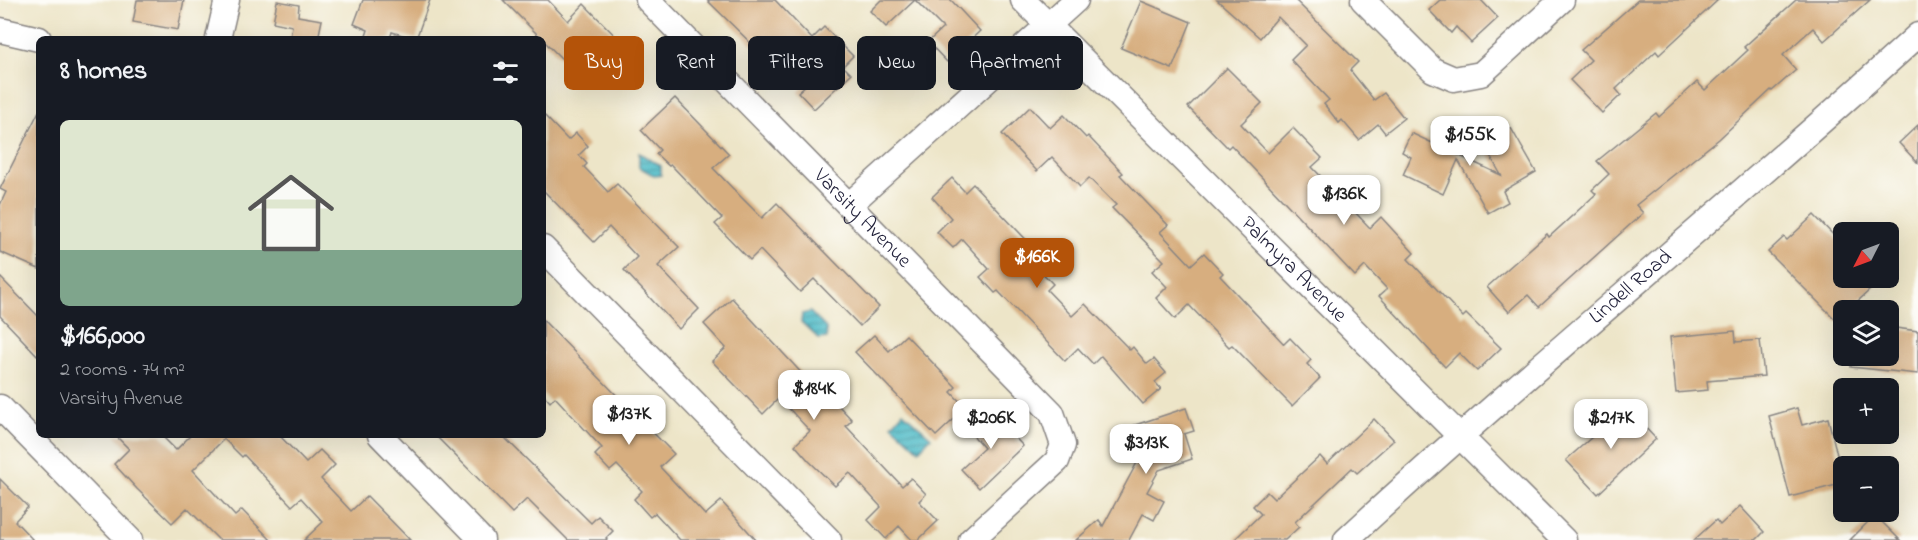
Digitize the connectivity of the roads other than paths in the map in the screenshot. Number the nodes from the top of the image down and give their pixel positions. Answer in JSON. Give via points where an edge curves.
{"nodes":[{"id":1,"x":227,"y":0,"type":"edge"},
{"id":2,"x":648,"y":0,"type":"edge"},
{"id":3,"x":1023,"y":0,"type":"edge"},
{"id":4,"x":1076,"y":0,"type":"edge"},
{"id":5,"x":1363,"y":0,"type":"edge"},
{"id":6,"x":1562,"y":0,"type":"edge"},
{"id":7,"x":1048,"y":26,"type":"junction"},
{"id":8,"x":1918,"y":35,"type":"edge"},
{"id":9,"x":219,"y":36,"type":"edge"},
{"id":10,"x":2,"y":37,"type":"edge"},
{"id":11,"x":36,"y":39,"type":"edge"},
{"id":12,"x":849,"y":205,"type":"junction"},
{"id":13,"x":546,"y":251,"type":"edge"},
{"id":14,"x":0,"y":406,"type":"edge"},
{"id":15,"x":1459,"y":435,"type":"junction"},
{"id":16,"x":383,"y":438,"type":"edge"},
{"id":17,"x":130,"y":540,"type":"edge"},
{"id":18,"x":482,"y":540,"type":"edge"},
{"id":19,"x":829,"y":540,"type":"edge"},
{"id":20,"x":971,"y":540,"type":"edge"},
{"id":21,"x":1346,"y":540,"type":"edge"},
{"id":22,"x":1564,"y":540,"type":"edge"}],
"edges":[{"from":1,"to":9,"type":"street"},
{"from":2,"to":12,"type":"street","name":"Varsity Avenue"},
{"from":3,"to":7,"type":"street","name":"Palmyra Avenue"},
{"from":4,"to":7,"type":"street"},
{"from":5,"to":6,"type":"street","via":[[1433,70],[1454,79],[1480,74]]},
{"from":7,"to":12,"type":"street"},
{"from":7,"to":15,"type":"street","name":"Palmyra Avenue"},
{"from":8,"to":15,"type":"street","name":"Lindell Road","via":[[1809,135]]},
{"from":10,"to":11,"type":"street"},
{"from":12,"to":20,"type":"street","name":"Varsity Avenue","via":[[1052,413],[1063,445],[1057,461]]},
{"from":13,"to":19,"type":"street"},
{"from":14,"to":17,"type":"street"},
{"from":15,"to":21,"type":"street","name":"Lindell Road"},
{"from":15,"to":22,"type":"street","name":"Palmyra Avenue"},
{"from":16,"to":18,"type":"street"}]}
